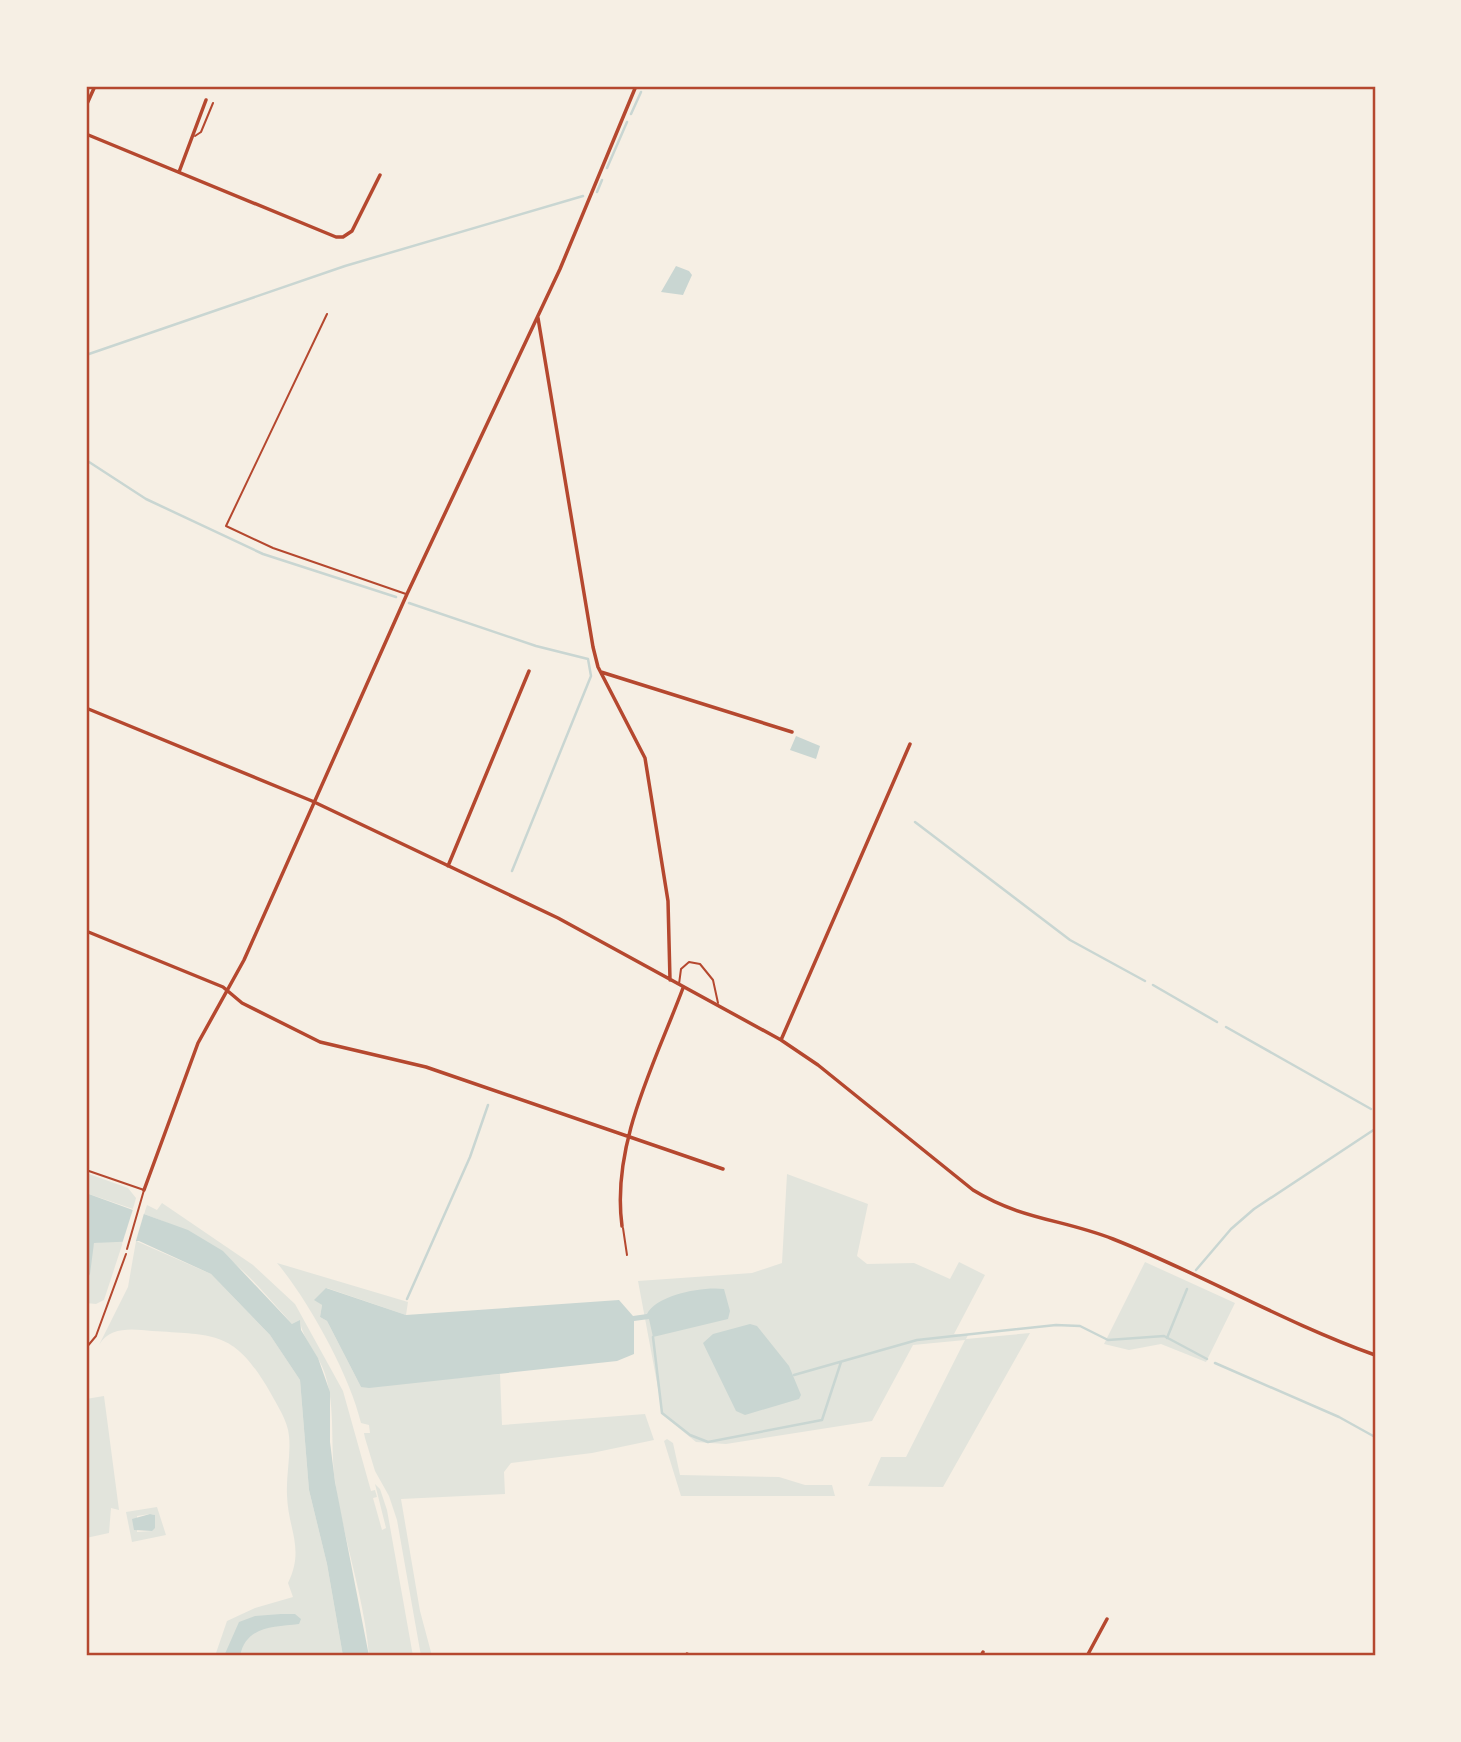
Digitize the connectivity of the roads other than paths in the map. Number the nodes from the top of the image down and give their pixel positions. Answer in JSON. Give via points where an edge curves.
{"nodes":[{"id":1,"x":95,"y":86,"type":"edge"},
{"id":2,"x":636,"y":86,"type":"edge"},
{"id":3,"x":206,"y":100,"type":"dead end"},
{"id":4,"x":214,"y":103,"type":"dead end"},
{"id":5,"x":86,"y":106,"type":"edge"},
{"id":6,"x":86,"y":134,"type":"edge"},
{"id":7,"x":195,"y":136,"type":"junction"},
{"id":8,"x":179,"y":172,"type":"junction"},
{"id":9,"x":380,"y":175,"type":"dead end"},
{"id":10,"x":327,"y":314,"type":"dead end"},
{"id":11,"x":537,"y":317,"type":"junction"},
{"id":12,"x":407,"y":594,"type":"junction"},
{"id":13,"x":529,"y":671,"type":"dead end"},
{"id":14,"x":601,"y":672,"type":"junction"},
{"id":15,"x":86,"y":708,"type":"edge"},
{"id":16,"x":792,"y":732,"type":"dead end"},
{"id":17,"x":911,"y":744,"type":"dead end"},
{"id":18,"x":312,"y":801,"type":"junction"},
{"id":19,"x":447,"y":867,"type":"junction"},
{"id":20,"x":86,"y":930,"type":"edge"},
{"id":21,"x":670,"y":980,"type":"junction"},
{"id":22,"x":681,"y":986,"type":"junction"},
{"id":23,"x":228,"y":991,"type":"junction"},
{"id":24,"x":718,"y":1006,"type":"junction"},
{"id":25,"x":781,"y":1040,"type":"junction"},
{"id":26,"x":627,"y":1139,"type":"junction"},
{"id":27,"x":723,"y":1169,"type":"dead end"},
{"id":28,"x":86,"y":1170,"type":"edge"},
{"id":29,"x":144,"y":1190,"type":"junction"},
{"id":30,"x":622,"y":1226,"type":"joint"},
{"id":31,"x":127,"y":1249,"type":"road end"},
{"id":32,"x":627,"y":1255,"type":"dead end"},
{"id":33,"x":1375,"y":1355,"type":"edge"},
{"id":34,"x":1107,"y":1619,"type":"dead end"},
{"id":35,"x":1087,"y":1656,"type":"edge"}],
"edges":[{"from":1,"to":5,"type":"street"},
{"from":2,"to":11,"type":"street"},
{"from":3,"to":7,"type":"street"},
{"from":4,"to":7,"type":"lane"},
{"from":6,"to":8,"type":"street"},
{"from":7,"to":8,"type":"street"},
{"from":8,"to":9,"type":"street","via":[[322,233],[343,237],[352,231]]},
{"from":10,"to":12,"type":"lane","via":[[226,526],[273,548]]},
{"from":11,"to":12,"type":"street"},
{"from":11,"to":14,"type":"street","via":[[590,633]]},
{"from":12,"to":18,"type":"street"},
{"from":13,"to":19,"type":"street"},
{"from":14,"to":16,"type":"street"},
{"from":14,"to":21,"type":"street","via":[[645,758],[668,901]]},
{"from":15,"to":18,"type":"street"},
{"from":17,"to":25,"type":"street"},
{"from":18,"to":19,"type":"street"},
{"from":18,"to":23,"type":"street"},
{"from":19,"to":21,"type":"street","via":[[558,918]]},
{"from":20,"to":23,"type":"street"},
{"from":21,"to":22,"type":"street"},
{"from":22,"to":24,"type":"street"},
{"from":22,"to":24,"type":"lane","via":[[681,969],[689,962],[700,964],[713,980]]},
{"from":22,"to":26,"type":"street"},
{"from":23,"to":26,"type":"street","via":[[242,1003],[320,1042],[426,1067]]},
{"from":23,"to":29,"type":"street","via":[[198,1043]]},
{"from":24,"to":25,"type":"street"},
{"from":25,"to":33,"type":"street","via":[[1001,1208],[1112,1239],[1326,1338]]},
{"from":26,"to":27,"type":"street"},
{"from":26,"to":30,"type":"street","via":[[618,1192]]},
{"from":28,"to":29,"type":"lane"},
{"from":29,"to":31,"type":"lane"},
{"from":30,"to":32,"type":"lane"},
{"from":34,"to":35,"type":"street"}]}
